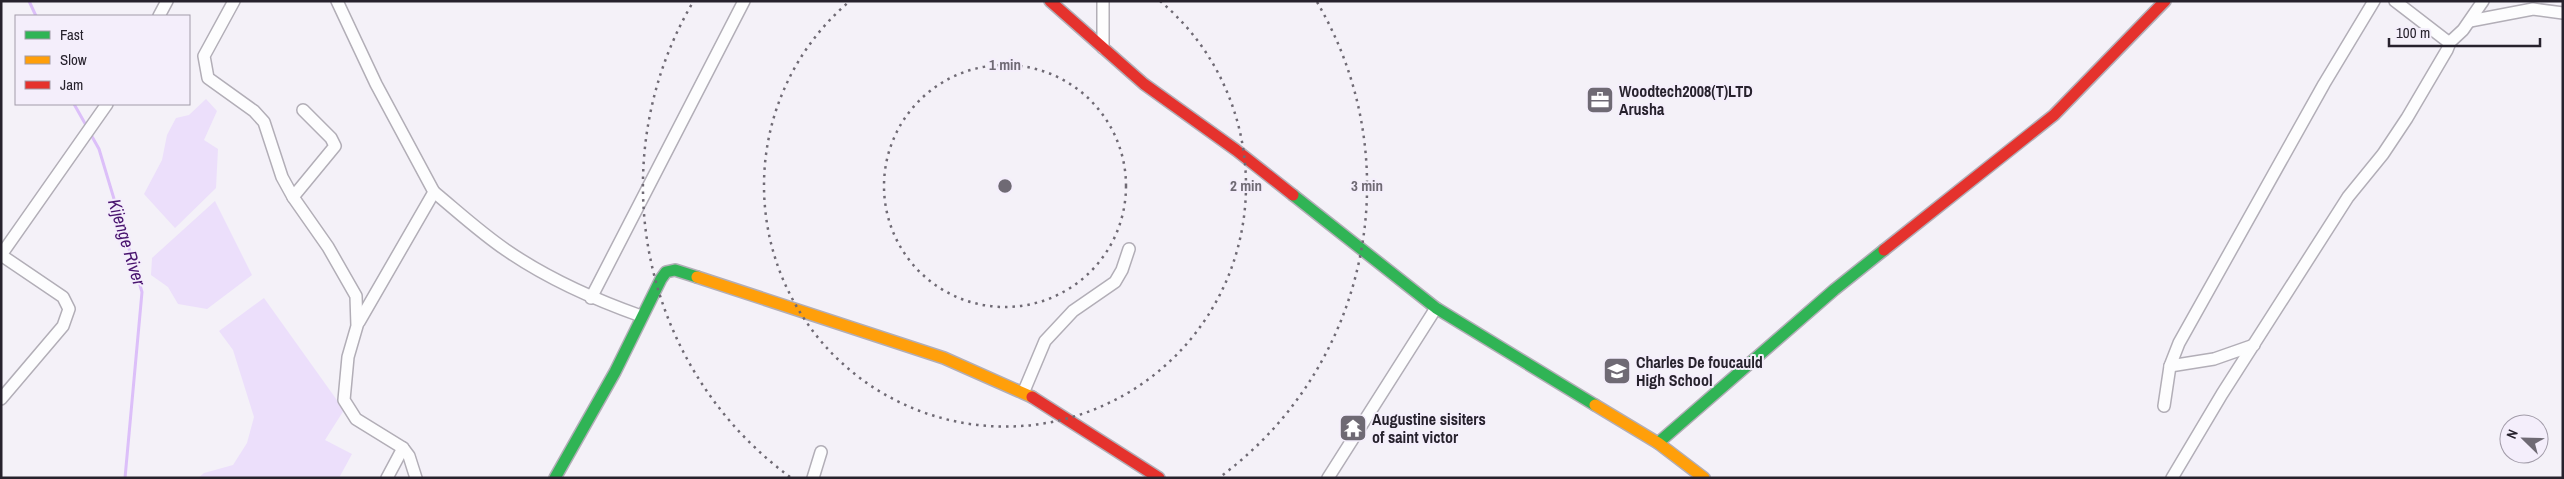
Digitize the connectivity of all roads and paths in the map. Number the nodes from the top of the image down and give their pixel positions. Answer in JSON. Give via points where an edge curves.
{"nodes":[{"id":1,"x":167,"y":1,"type":"edge"},
{"id":2,"x":234,"y":1,"type":"edge"},
{"id":3,"x":338,"y":1,"type":"edge"},
{"id":4,"x":744,"y":1,"type":"edge"},
{"id":5,"x":1050,"y":1,"type":"edge"},
{"id":6,"x":1103,"y":1,"type":"edge"},
{"id":7,"x":2165,"y":1,"type":"edge"},
{"id":8,"x":2374,"y":1,"type":"edge"},
{"id":9,"x":2395,"y":1,"type":"edge"},
{"id":10,"x":2483,"y":1,"type":"edge"},
{"id":11,"x":2563,"y":13,"type":"edge"},
{"id":12,"x":159,"y":15,"type":"edge"},
{"id":13,"x":2470,"y":22,"type":"junction"},
{"id":14,"x":2449,"y":43,"type":"junction"},
{"id":15,"x":1103,"y":48,"type":"junction"},
{"id":16,"x":106,"y":105,"type":"edge"},
{"id":17,"x":303,"y":110,"type":"dead end"},
{"id":18,"x":434,"y":192,"type":"junction"},
{"id":19,"x":293,"y":197,"type":"junction"},
{"id":20,"x":1130,"y":249,"type":"dead end"},
{"id":21,"x":1,"y":255,"type":"edge"},
{"id":22,"x":591,"y":298,"type":"junction"},
{"id":23,"x":1436,"y":308,"type":"junction"},
{"id":24,"x":641,"y":316,"type":"junction"},
{"id":25,"x":357,"y":326,"type":"junction"},
{"id":26,"x":2254,"y":345,"type":"junction"},
{"id":27,"x":2170,"y":366,"type":"junction"},
{"id":28,"x":1024,"y":391,"type":"junction"},
{"id":29,"x":1,"y":399,"type":"edge"},
{"id":30,"x":2164,"y":406,"type":"dead end"},
{"id":31,"x":1658,"y":443,"type":"junction"},
{"id":32,"x":403,"y":448,"type":"junction"},
{"id":33,"x":821,"y":452,"type":"dead end"},
{"id":34,"x":387,"y":478,"type":"edge"},
{"id":35,"x":416,"y":478,"type":"edge"},
{"id":36,"x":555,"y":478,"type":"edge"},
{"id":37,"x":813,"y":478,"type":"edge"},
{"id":38,"x":1159,"y":478,"type":"edge"},
{"id":39,"x":1328,"y":478,"type":"edge"},
{"id":40,"x":1704,"y":478,"type":"edge"},
{"id":41,"x":2172,"y":478,"type":"edge"}],
"edges":[{"from":1,"to":12,"type":"street"},
{"from":2,"to":19,"type":"street","via":[[204,56],[206,73],[217,86],[254,111],[264,122],[282,177]]},
{"from":3,"to":18,"type":"street","via":[[376,84]]},
{"from":4,"to":22,"type":"street"},
{"from":5,"to":15,"type":"street"},
{"from":6,"to":15,"type":"street"},
{"from":7,"to":31,"type":"street","via":[[2054,115],[1834,290]]},
{"from":8,"to":27,"type":"street","via":[[2209,288]]},
{"from":9,"to":14,"type":"street"},
{"from":10,"to":13,"type":"street"},
{"from":11,"to":13,"type":"street","via":[[2533,10]]},
{"from":13,"to":14,"type":"street"},
{"from":14,"to":26,"type":"street","via":[[2407,118],[2348,197]]},
{"from":15,"to":23,"type":"street","via":[[1144,84],[1236,150]]},
{"from":16,"to":21,"type":"street"},
{"from":17,"to":19,"type":"street","via":[[335,146]]},
{"from":18,"to":22,"type":"street","via":[[504,250]]},
{"from":18,"to":25,"type":"street"},
{"from":19,"to":25,"type":"street","via":[[328,247],[356,296]]},
{"from":20,"to":28,"type":"street","via":[[1115,282],[1073,311],[1045,341]]},
{"from":21,"to":29,"type":"street","via":[[63,297],[69,308],[63,326]]},
{"from":22,"to":24,"type":"street"},
{"from":23,"to":31,"type":"street"},
{"from":23,"to":39,"type":"street"},
{"from":24,"to":28,"type":"street","via":[[666,272],[675,270],[944,358]]},
{"from":24,"to":36,"type":"street","via":[[616,372]]},
{"from":25,"to":32,"type":"street","via":[[348,357],[344,400],[356,419]]},
{"from":26,"to":27,"type":"street","via":[[2214,359]]},
{"from":26,"to":41,"type":"street"},
{"from":27,"to":30,"type":"street"},
{"from":28,"to":38,"type":"street"},
{"from":31,"to":40,"type":"street"},
{"from":32,"to":34,"type":"street"},
{"from":32,"to":35,"type":"street"},
{"from":33,"to":37,"type":"street"}]}
